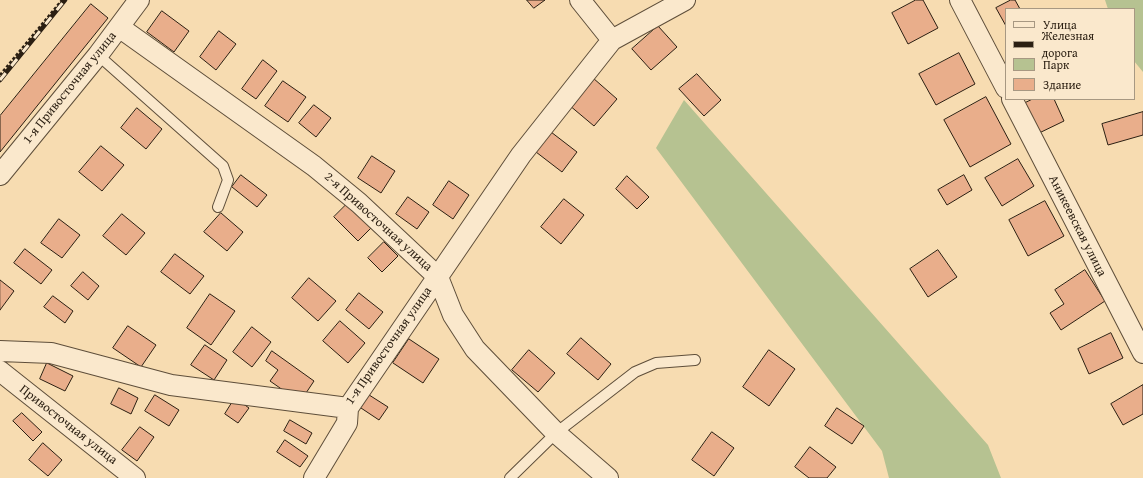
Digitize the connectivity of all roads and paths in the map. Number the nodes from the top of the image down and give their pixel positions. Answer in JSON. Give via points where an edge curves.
{"nodes":[{"id":1,"x":62,"y":0,"type":"edge"},
{"id":2,"x":139,"y":0,"type":"edge"},
{"id":3,"x":580,"y":0,"type":"edge"},
{"id":4,"x":686,"y":0,"type":"edge"},
{"id":5,"x":960,"y":0,"type":"edge"},
{"id":6,"x":119,"y":27,"type":"junction"},
{"id":7,"x":612,"y":40,"type":"junction"},
{"id":8,"x":98,"y":54,"type":"junction"},
{"id":9,"x":0,"y":75,"type":"edge"},
{"id":10,"x":1005,"y":86,"type":"edge"},
{"id":11,"x":1013,"y":100,"type":"edge"},
{"id":12,"x":0,"y":176,"type":"edge"},
{"id":13,"x":218,"y":207,"type":"dead end"},
{"id":14,"x":438,"y":277,"type":"junction"},
{"id":15,"x":0,"y":351,"type":"edge"},
{"id":16,"x":1143,"y":352,"type":"edge"},
{"id":17,"x":695,"y":360,"type":"dead end"},
{"id":18,"x":0,"y":371,"type":"edge"},
{"id":19,"x":348,"y":408,"type":"junction"},
{"id":20,"x":556,"y":433,"type":"junction"},
{"id":21,"x":135,"y":478,"type":"edge"},
{"id":22,"x":314,"y":478,"type":"edge"},
{"id":23,"x":510,"y":478,"type":"edge"},
{"id":24,"x":608,"y":478,"type":"edge"}],
"edges":[{"from":1,"to":9,"type":"path"},
{"from":2,"to":6,"type":"street","name":"1-я Привосточная улица"},
{"from":3,"to":7,"type":"street"},
{"from":4,"to":7,"type":"street"},
{"from":5,"to":10,"type":"street"},
{"from":6,"to":8,"type":"street","name":"1-я Привосточная улица"},
{"from":6,"to":14,"type":"street","name":"2-я Привосточная улица","via":[[314,166],[359,203]]},
{"from":7,"to":14,"type":"street","name":"1-я Привосточная улица","via":[[521,155]]},
{"from":8,"to":12,"type":"street","name":"1-я Привосточная улица"},
{"from":8,"to":13,"type":"lane","via":[[223,166],[228,180]]},
{"from":11,"to":16,"type":"street","name":"Аникеевская улица"},
{"from":14,"to":19,"type":"street","name":"1-я Привосточная улица"},
{"from":14,"to":20,"type":"street","name":"2-я Привосточная улица","via":[[453,315],[475,350]]},
{"from":15,"to":19,"type":"street","name":"1-я Привосточная улица","via":[[50,353],[171,385]]},
{"from":17,"to":20,"type":"lane","via":[[656,363],[635,372]]},
{"from":18,"to":21,"type":"street","name":"Привосточная улица"},
{"from":19,"to":22,"type":"street","via":[[347,423]]},
{"from":20,"to":23,"type":"lane"},
{"from":20,"to":24,"type":"street","name":"2-я Привосточная улица"}]}
